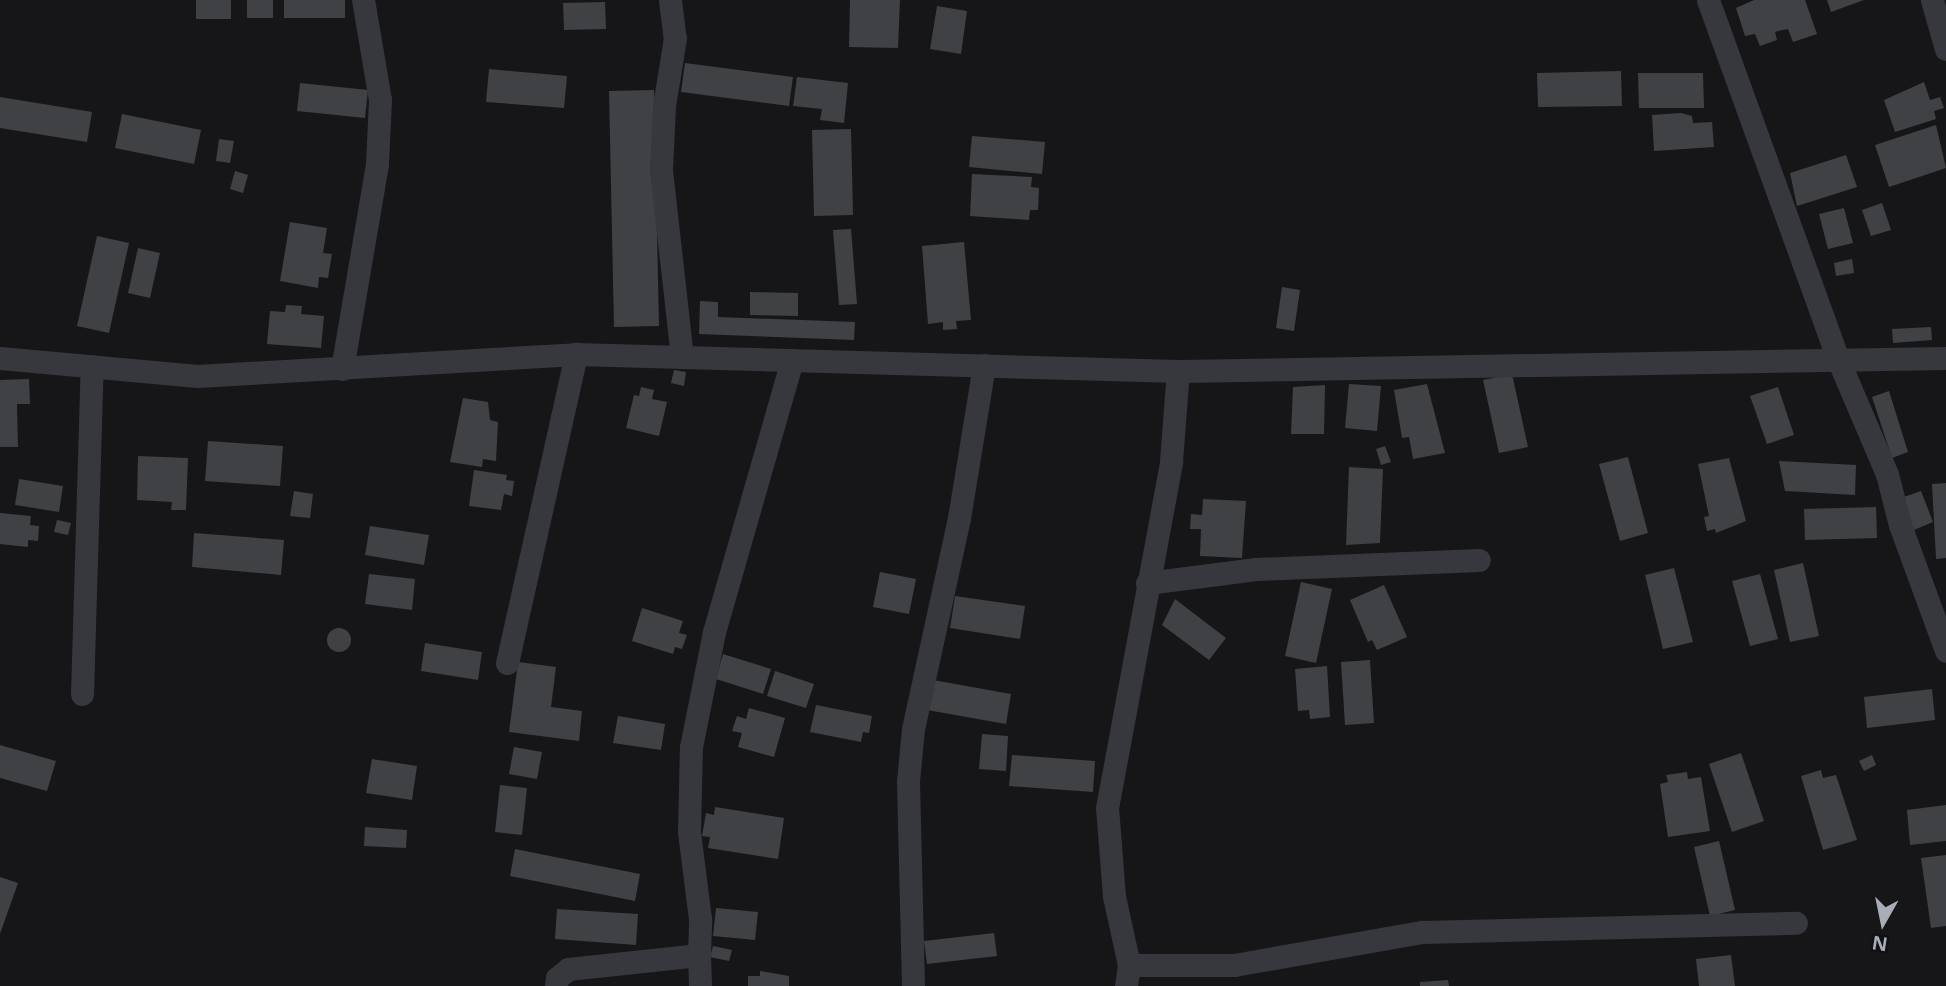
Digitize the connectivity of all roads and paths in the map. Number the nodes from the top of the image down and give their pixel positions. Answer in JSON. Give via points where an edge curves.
{"nodes":[{"id":1,"x":363,"y":0,"type":"edge"},
{"id":2,"x":670,"y":0,"type":"edge"},
{"id":3,"x":1708,"y":0,"type":"edge"},
{"id":4,"x":1932,"y":0,"type":"edge"},
{"id":5,"x":1946,"y":49,"type":"edge"},
{"id":6,"x":576,"y":354,"type":"junction"},
{"id":7,"x":682,"y":357,"type":"junction"},
{"id":8,"x":1838,"y":357,"type":"junction"},
{"id":9,"x":0,"y":358,"type":"edge"},
{"id":10,"x":1946,"y":358,"type":"edge"},
{"id":11,"x":792,"y":360,"type":"junction"},
{"id":12,"x":984,"y":365,"type":"junction"},
{"id":13,"x":92,"y":366,"type":"junction"},
{"id":14,"x":342,"y":369,"type":"junction"},
{"id":15,"x":1178,"y":371,"type":"junction"},
{"id":16,"x":1479,"y":561,"type":"dead end"},
{"id":17,"x":1147,"y":583,"type":"junction"},
{"id":18,"x":1946,"y":651,"type":"edge"},
{"id":19,"x":508,"y":663,"type":"dead end"},
{"id":20,"x":82,"y":694,"type":"dead end"},
{"id":21,"x":1796,"y":923,"type":"dead end"},
{"id":22,"x":699,"y":955,"type":"junction"},
{"id":23,"x":1127,"y":975,"type":"edge"},
{"id":24,"x":556,"y":986,"type":"edge"},
{"id":25,"x":700,"y":986,"type":"edge"},
{"id":26,"x":913,"y":986,"type":"edge"}],
"edges":[{"from":1,"to":14,"type":"street","via":[[380,100],[377,164]]},
{"from":2,"to":7,"type":"street","via":[[675,38],[664,106],[661,170]]},
{"from":3,"to":8,"type":"street"},
{"from":4,"to":5,"type":"street"},
{"from":6,"to":7,"type":"street"},
{"from":6,"to":14,"type":"street"},
{"from":6,"to":19,"type":"street"},
{"from":7,"to":11,"type":"street"},
{"from":8,"to":10,"type":"street"},
{"from":8,"to":15,"type":"street"},
{"from":8,"to":18,"type":"street","via":[[1887,474],[1900,526]]},
{"from":9,"to":13,"type":"street"},
{"from":11,"to":12,"type":"street"},
{"from":11,"to":22,"type":"street","via":[[714,632],[691,747],[689,832],[700,919]]},
{"from":12,"to":15,"type":"street"},
{"from":12,"to":26,"type":"street","via":[[959,518],[913,729],[908,781]]},
{"from":13,"to":14,"type":"street","via":[[197,376]]},
{"from":13,"to":20,"type":"street"},
{"from":15,"to":17,"type":"street","via":[[1171,461]]},
{"from":16,"to":17,"type":"street","via":[[1256,569]]},
{"from":17,"to":23,"type":"street","via":[[1107,808],[1114,896]]},
{"from":21,"to":23,"type":"street","via":[[1422,932],[1234,965]]},
{"from":22,"to":24,"type":"street","via":[[568,969],[557,978]]},
{"from":22,"to":25,"type":"street"}]}
